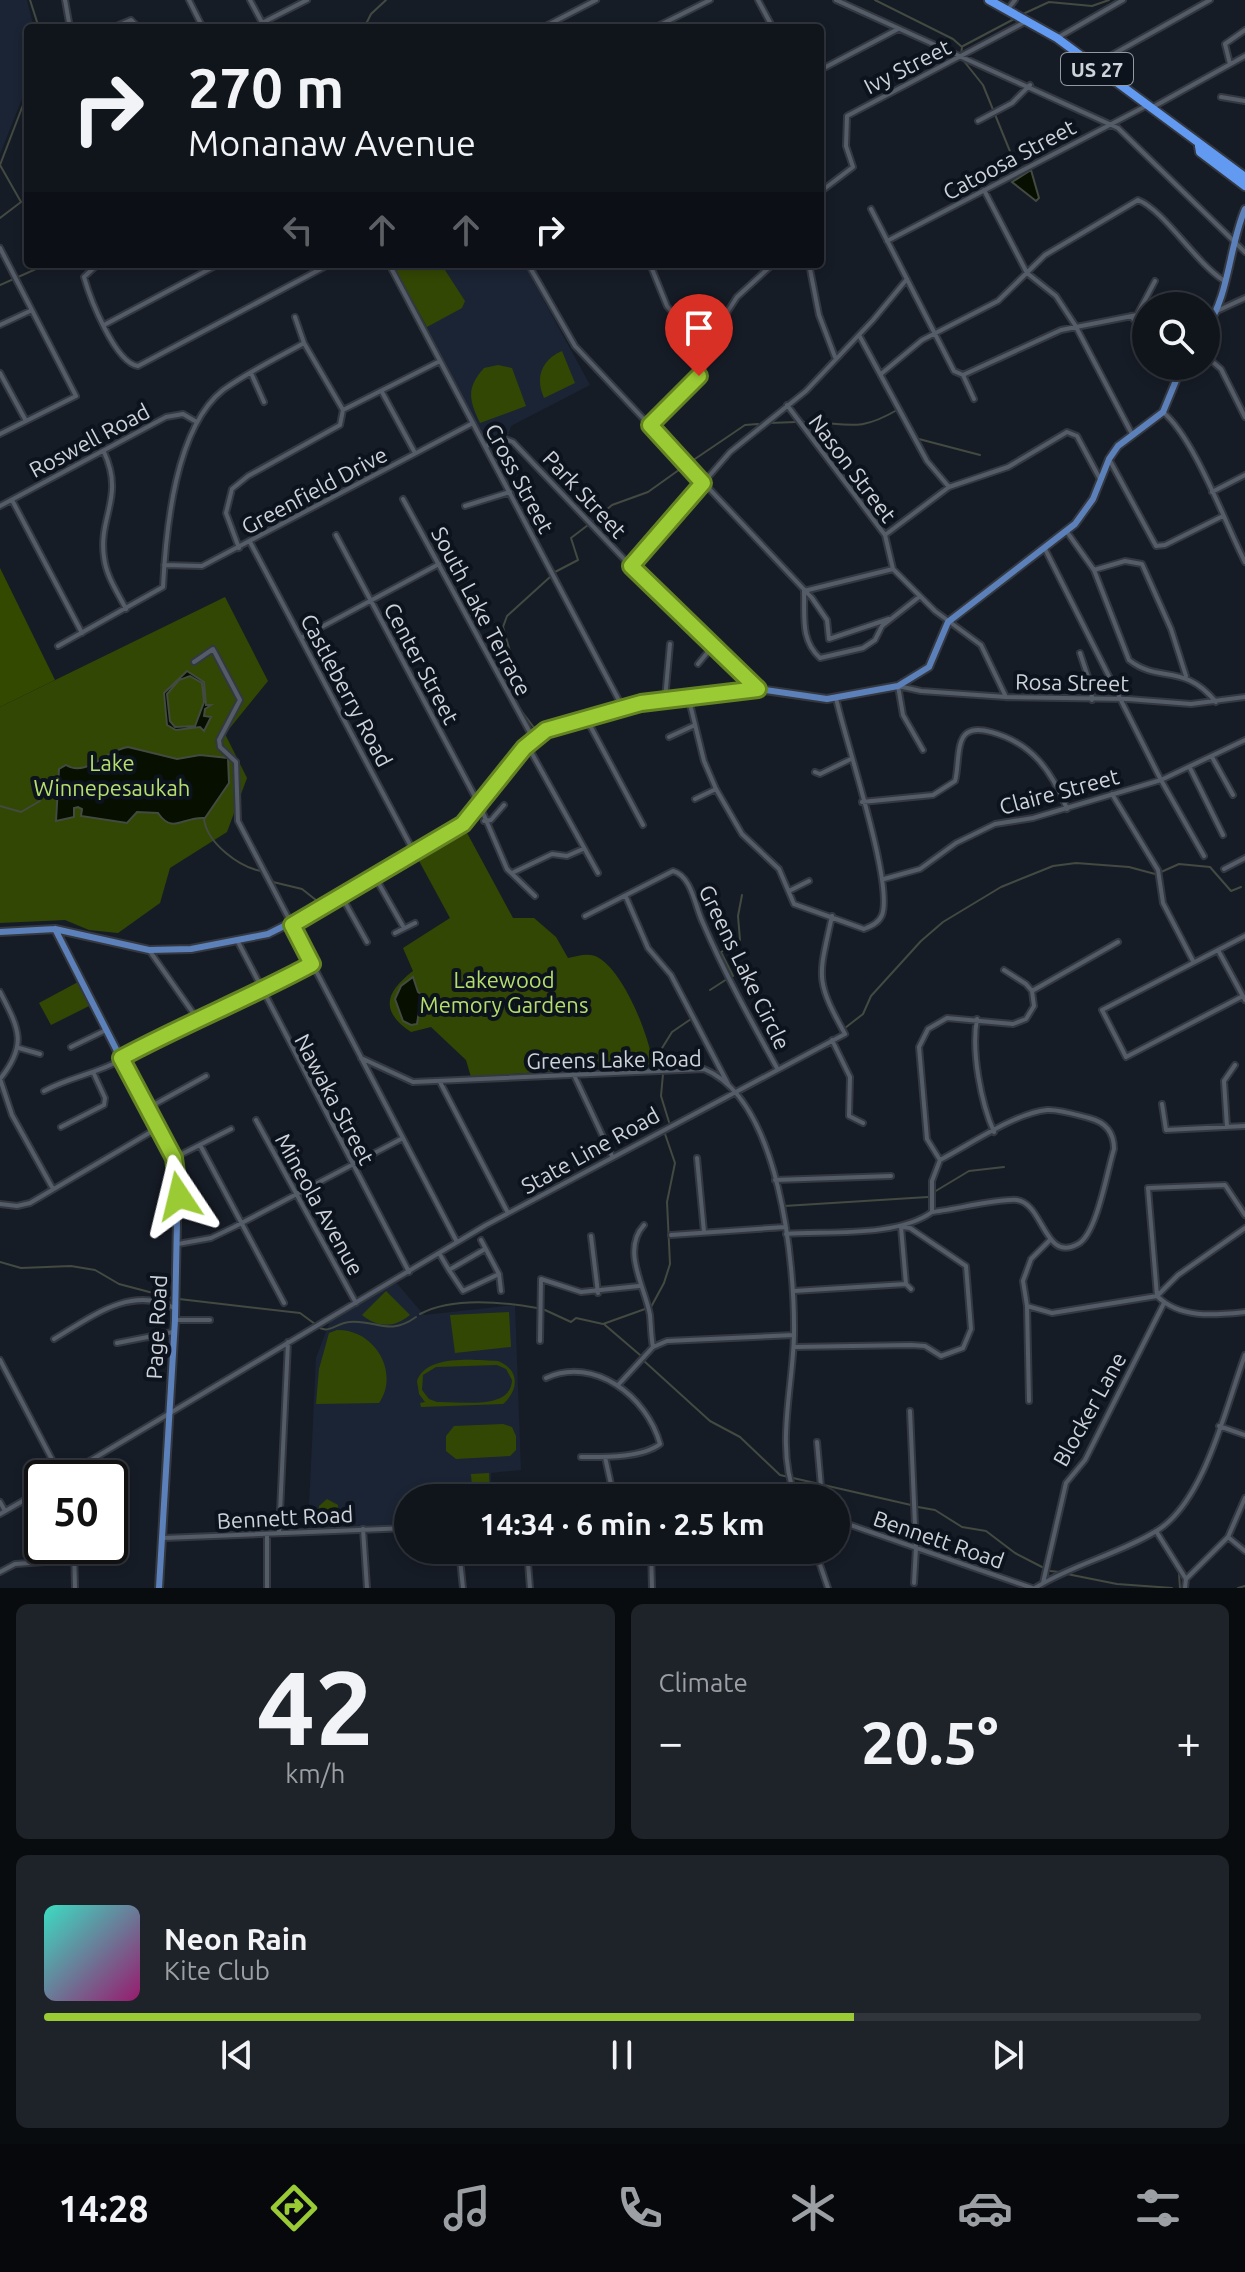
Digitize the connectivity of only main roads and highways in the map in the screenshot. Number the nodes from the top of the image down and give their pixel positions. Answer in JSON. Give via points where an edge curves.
{"nodes":[{"id":1,"x":989,"y":0,"type":"edge"},
{"id":2,"x":1199,"y":146,"type":"junction"},
{"id":3,"x":1245,"y":177,"type":"edge"},
{"id":4,"x":1245,"y":186,"type":"edge"},
{"id":5,"x":1245,"y":209,"type":"edge"},
{"id":6,"x":1220,"y":296,"type":"edge"},
{"id":7,"x":1176,"y":380,"type":"edge"},
{"id":8,"x":55,"y":929,"type":"junction"},
{"id":9,"x":0,"y":932,"type":"edge"},
{"id":10,"x":159,"y":1588,"type":"edge"}],
"edges":[{"from":1,"to":2,"type":"highway","number":"US 27","via":[[1057,38]]},
{"from":2,"to":3,"type":"highway","number":"US 27"},
{"from":2,"to":4,"type":"highway","number":"US 27"},
{"from":5,"to":6,"type":"main road"},
{"from":7,"to":8,"type":"main road","via":[[1163,412],[1109,459],[1084,513],[1067,532],[948,622],[929,667],[898,686],[836,698],[758,689],[665,699],[586,717],[533,738],[463,824],[342,897],[268,934],[191,949],[149,950]]},
{"from":8,"to":9,"type":"main road"},
{"from":8,"to":10,"type":"main road","name":"Page Road","via":[[174,1158],[179,1182]]}]}
